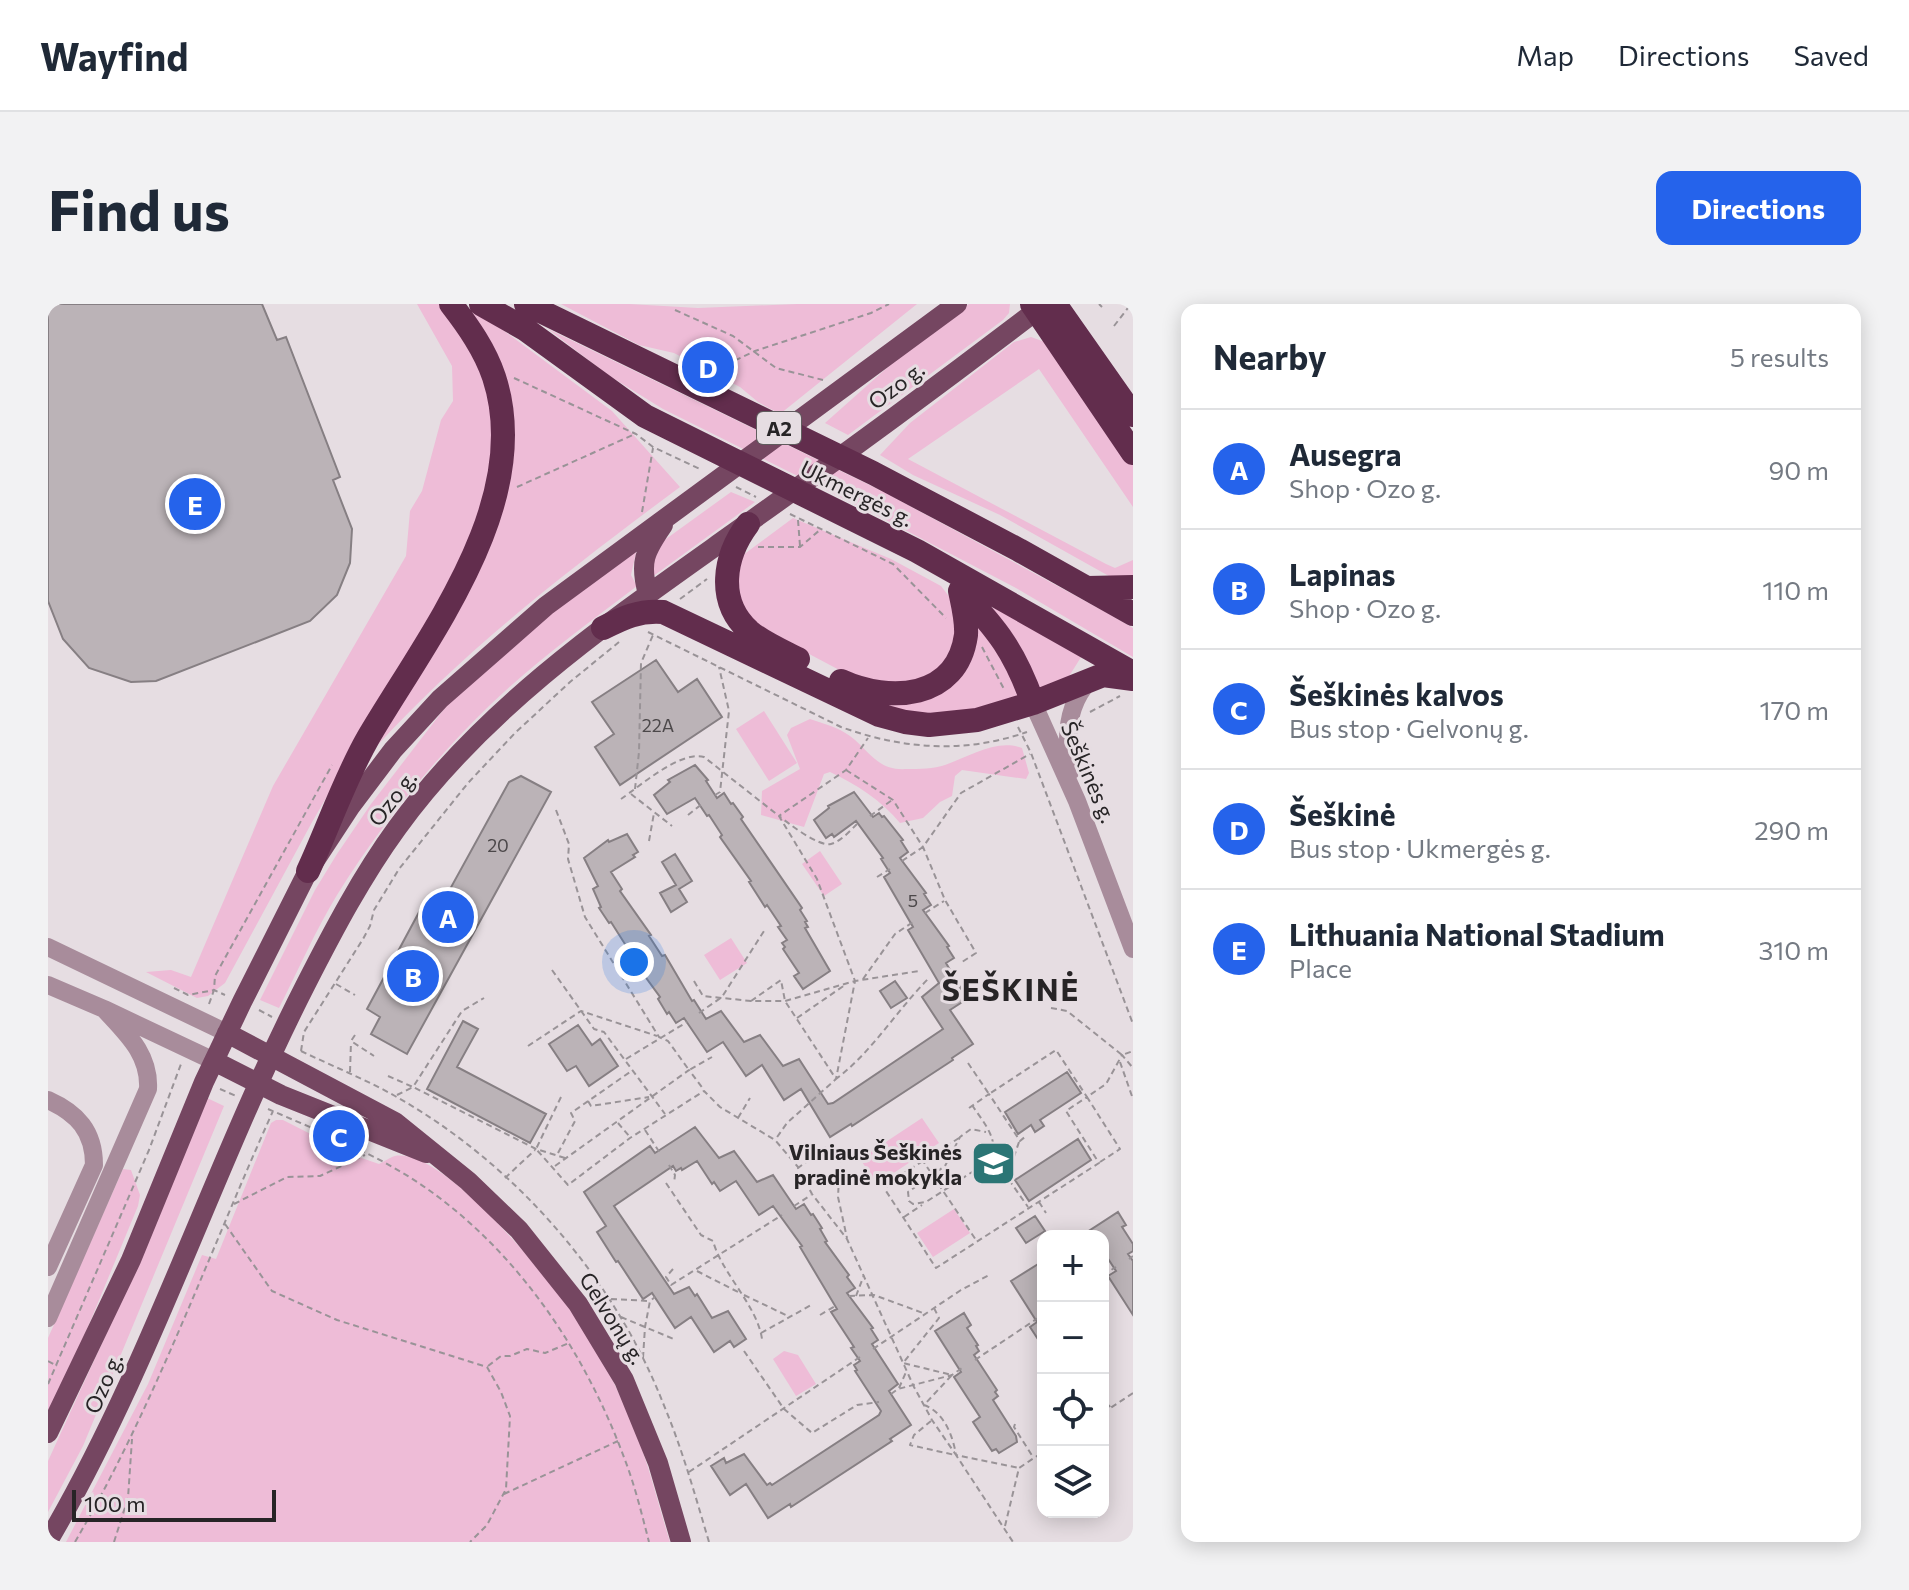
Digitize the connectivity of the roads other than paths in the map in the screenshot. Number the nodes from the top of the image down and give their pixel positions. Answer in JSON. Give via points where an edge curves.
{"nodes":[{"id":1,"x":451,"y":304,"type":"edge"},
{"id":2,"x":481,"y":304,"type":"edge"},
{"id":3,"x":526,"y":304,"type":"edge"},
{"id":4,"x":957,"y":304,"type":"edge"},
{"id":5,"x":1042,"y":306,"type":"edge"},
{"id":6,"x":1133,"y":415,"type":"edge"},
{"id":7,"x":1133,"y":453,"type":"edge"},
{"id":8,"x":672,"y":512,"type":"junction"},
{"id":9,"x":754,"y":520,"type":"junction"},
{"id":10,"x":917,"y":551,"type":"junction"},
{"id":11,"x":1133,"y":587,"type":"edge"},
{"id":12,"x":1087,"y":588,"type":"junction"},
{"id":13,"x":960,"y":591,"type":"junction"},
{"id":14,"x":655,"y":603,"type":"junction"},
{"id":15,"x":1133,"y":614,"type":"edge"},
{"id":16,"x":603,"y":628,"type":"joint"},
{"id":17,"x":1133,"y":673,"type":"edge"},
{"id":18,"x":1133,"y":679,"type":"edge"},
{"id":19,"x":1089,"y":681,"type":"junction"},
{"id":20,"x":1022,"y":707,"type":"junction"},
{"id":21,"x":1077,"y":801,"type":"junction"},
{"id":22,"x":308,"y":871,"type":"junction"},
{"id":23,"x":48,"y":947,"type":"edge"},
{"id":24,"x":1133,"y":949,"type":"edge"},
{"id":25,"x":48,"y":985,"type":"edge"},
{"id":26,"x":104,"y":1009,"type":"junction"},
{"id":27,"x":227,"y":1033,"type":"junction"},
{"id":28,"x":270,"y":1056,"type":"junction"},
{"id":29,"x":214,"y":1061,"type":"junction"},
{"id":30,"x":254,"y":1092,"type":"junction"},
{"id":31,"x":48,"y":1100,"type":"edge"},
{"id":32,"x":441,"y":1159,"type":"junction"},
{"id":33,"x":48,"y":1267,"type":"edge"},
{"id":34,"x":48,"y":1318,"type":"edge"},
{"id":35,"x":48,"y":1433,"type":"edge"},
{"id":36,"x":48,"y":1541,"type":"edge"},
{"id":37,"x":681,"y":1542,"type":"edge"}],
"edges":[{"from":1,"to":22,"type":"highway","via":[[495,377],[503,422],[499,480],[485,533],[366,743]]},
{"from":2,"to":10,"type":"highway","name":"Ukmergės g.","number":"A2","via":[[525,329],[645,416]]},
{"from":3,"to":12,"type":"highway","name":"Ukmergės g.","number":"A2","via":[[873,473]]},
{"from":4,"to":8,"type":"main road","name":"Ozo g."},
{"from":5,"to":6,"type":"highway"},
{"from":5,"to":7,"type":"highway"},
{"from":5,"to":9,"type":"main road","name":"Ozo g."},
{"from":8,"to":14,"type":"main road","via":[[642,562]]},
{"from":8,"to":22,"type":"main road","name":"Ozo g.","via":[[546,606],[440,699],[393,750]]},
{"from":9,"to":13,"type":"highway","via":[[731,551],[727,573],[733,609],[749,630],[807,665],[872,692],[907,694],[931,686],[954,666],[966,634]]},
{"from":9,"to":14,"type":"main road","name":"Ozo g."},
{"from":10,"to":13,"type":"highway"},
{"from":10,"to":17,"type":"highway","name":"Ukmergės g.","number":"A2"},
{"from":11,"to":12,"type":"highway"},
{"from":12,"to":15,"type":"highway","name":"Ukmergės g.","number":"A2"},
{"from":13,"to":20,"type":"highway","via":[[1002,637],[1022,672]]},
{"from":14,"to":16,"type":"highway"},
{"from":14,"to":20,"type":"highway","via":[[879,715],[929,725],[977,720]]},
{"from":16,"to":28,"type":"main road","name":"Ozo g.","via":[[499,714],[406,816],[329,938],[295,1028]]},
{"from":18,"to":19,"type":"highway","via":[[1103,675]]},
{"from":19,"to":20,"type":"highway"},
{"from":19,"to":21,"type":"street","via":[[1076,699],[1067,734]]},
{"from":20,"to":21,"type":"street","name":"Šeškinės g."},
{"from":21,"to":24,"type":"street","name":"Šeškinės g."},
{"from":22,"to":27,"type":"main road","name":"Ozo g."},
{"from":23,"to":27,"type":"street"},
{"from":25,"to":26,"type":"street"},
{"from":26,"to":29,"type":"street"},
{"from":26,"to":34,"type":"street","via":[[140,1051],[148,1089]]},
{"from":27,"to":28,"type":"main road","name":"Gelvonų g."},
{"from":27,"to":29,"type":"main road","name":"Ozo g."},
{"from":28,"to":30,"type":"main road","name":"Ozo g."},
{"from":28,"to":32,"type":"main road","name":"Gelvonų g.","via":[[395,1122]]},
{"from":29,"to":30,"type":"main road","name":"Gelvonų g."},
{"from":29,"to":35,"type":"main road","name":"Ozo g.","via":[[131,1260]]},
{"from":30,"to":32,"type":"main road","name":"Gelvonų g."},
{"from":30,"to":36,"type":"main road","name":"Ozo g.","via":[[111,1425]]},
{"from":31,"to":33,"type":"street","via":[[75,1114],[89,1134],[94,1165]]},
{"from":32,"to":37,"type":"main road","name":"Gelvonų g.","via":[[493,1203],[549,1264],[604,1344],[640,1415]]}]}
